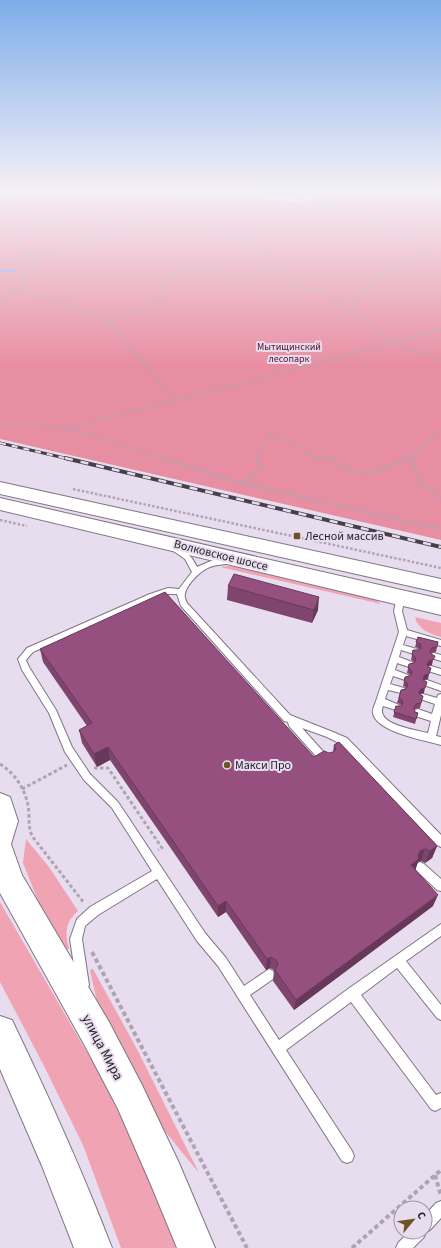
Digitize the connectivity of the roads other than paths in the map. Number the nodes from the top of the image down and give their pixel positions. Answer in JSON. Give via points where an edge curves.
{"nodes":[{"id":1,"x":0,"y":488,"type":"edge"},
{"id":2,"x":0,"y":504,"type":"edge"},
{"id":3,"x":158,"y":540,"type":"junction"},
{"id":4,"x":241,"y":560,"type":"junction"},
{"id":5,"x":195,"y":571,"type":"junction"},
{"id":6,"x":441,"y":586,"type":"edge"},
{"id":7,"x":181,"y":592,"type":"junction"},
{"id":8,"x":401,"y":598,"type":"junction"},
{"id":9,"x":441,"y":607,"type":"edge"},
{"id":10,"x":403,"y":632,"type":"junction"},
{"id":11,"x":441,"y":643,"type":"edge"},
{"id":12,"x":398,"y":646,"type":"junction"},
{"id":13,"x":414,"y":651,"type":"edge"},
{"id":14,"x":394,"y":659,"type":"junction"},
{"id":15,"x":410,"y":664,"type":"edge"},
{"id":16,"x":431,"y":670,"type":"edge"},
{"id":17,"x":389,"y":672,"type":"junction"},
{"id":18,"x":441,"y":672,"type":"edge"},
{"id":19,"x":405,"y":677,"type":"edge"},
{"id":20,"x":427,"y":684,"type":"edge"},
{"id":21,"x":385,"y":686,"type":"junction"},
{"id":22,"x":441,"y":688,"type":"edge"},
{"id":23,"x":401,"y":690,"type":"edge"},
{"id":24,"x":423,"y":697,"type":"edge"},
{"id":25,"x":440,"y":699,"type":"edge"},
{"id":26,"x":380,"y":701,"type":"junction"},
{"id":27,"x":396,"y":706,"type":"edge"},
{"id":28,"x":418,"y":713,"type":"edge"},
{"id":29,"x":287,"y":718,"type":"junction"},
{"id":30,"x":436,"y":719,"type":"junction"},
{"id":31,"x":431,"y":738,"type":"junction"},
{"id":32,"x":441,"y":741,"type":"edge"},
{"id":33,"x":327,"y":761,"type":"edge"},
{"id":34,"x":0,"y":805,"type":"edge"},
{"id":35,"x":0,"y":836,"type":"edge"},
{"id":36,"x":441,"y":842,"type":"edge"},
{"id":37,"x":0,"y":852,"type":"edge"},
{"id":38,"x":420,"y":867,"type":"edge"},
{"id":39,"x":159,"y":872,"type":"junction"},
{"id":40,"x":441,"y":886,"type":"edge"},
{"id":41,"x":441,"y":929,"type":"edge"},
{"id":42,"x":398,"y":960,"type":"junction"},
{"id":43,"x":269,"y":975,"type":"dead end"},
{"id":44,"x":352,"y":993,"type":"junction"},
{"id":45,"x":242,"y":994,"type":"junction"},
{"id":46,"x":441,"y":1014,"type":"edge"},
{"id":47,"x":0,"y":1032,"type":"edge"},
{"id":48,"x":97,"y":1034,"type":"junction"},
{"id":49,"x":278,"y":1048,"type":"junction"},
{"id":50,"x":441,"y":1099,"type":"edge"},
{"id":51,"x":347,"y":1156,"type":"dead end"},
{"id":52,"x":441,"y":1208,"type":"edge"},
{"id":53,"x":433,"y":1216,"type":"edge"},
{"id":54,"x":411,"y":1240,"type":"edge"},
{"id":55,"x":93,"y":1248,"type":"edge"},
{"id":56,"x":196,"y":1248,"type":"edge"},
{"id":57,"x":403,"y":1248,"type":"edge"}],
"edges":[{"from":1,"to":6,"type":"main road","name":"Волковское шоссе"},
{"from":2,"to":3,"type":"main road","name":"Волковское шоссе"},
{"from":3,"to":4,"type":"main road","name":"Волковское шоссе"},
{"from":3,"to":5,"type":"lane","via":[[186,555]]},
{"from":4,"to":5,"type":"lane","via":[[205,565]]},
{"from":4,"to":8,"type":"main road","name":"Волковское шоссе"},
{"from":5,"to":7,"type":"lane"},
{"from":7,"to":29,"type":"lane","via":[[184,604]]},
{"from":7,"to":39,"type":"lane","via":[[168,591],[153,596],[30,650],[22,659],[53,712],[76,761],[91,782],[115,804]]},
{"from":8,"to":9,"type":"main road","name":"Волковское шоссе"},
{"from":8,"to":10,"type":"lane","via":[[398,611]]},
{"from":10,"to":11,"type":"lane"},
{"from":10,"to":12,"type":"lane"},
{"from":12,"to":13,"type":"lane"},
{"from":12,"to":14,"type":"lane"},
{"from":14,"to":15,"type":"lane"},
{"from":14,"to":17,"type":"lane"},
{"from":16,"to":18,"type":"lane"},
{"from":17,"to":19,"type":"lane"},
{"from":17,"to":21,"type":"lane"},
{"from":20,"to":22,"type":"lane"},
{"from":21,"to":23,"type":"lane"},
{"from":21,"to":26,"type":"lane"},
{"from":24,"to":25,"type":"lane"},
{"from":25,"to":30,"type":"lane"},
{"from":26,"to":27,"type":"lane"},
{"from":26,"to":31,"type":"lane","via":[[377,714],[384,723]]},
{"from":28,"to":30,"type":"lane"},
{"from":29,"to":33,"type":"lane"},
{"from":29,"to":36,"type":"lane","via":[[344,740]]},
{"from":30,"to":31,"type":"lane"},
{"from":31,"to":32,"type":"lane"},
{"from":34,"to":35,"type":"main road","via":[[4,821]]},
{"from":37,"to":48,"type":"main road","name":"улица Мира","via":[[9,882]]},
{"from":38,"to":40,"type":"lane"},
{"from":39,"to":45,"type":"lane"},
{"from":39,"to":48,"type":"lane","via":[[94,911],[79,927],[76,939],[79,964]]},
{"from":41,"to":42,"type":"lane"},
{"from":42,"to":44,"type":"lane"},
{"from":42,"to":46,"type":"lane"},
{"from":43,"to":45,"type":"lane"},
{"from":44,"to":49,"type":"lane"},
{"from":44,"to":50,"type":"lane","via":[[435,1105]]},
{"from":45,"to":49,"type":"lane"},
{"from":47,"to":55,"type":"main road","via":[[66,1175]]},
{"from":48,"to":56,"type":"main road","name":"улица Мира","via":[[147,1133]]},
{"from":49,"to":51,"type":"lane"},
{"from":52,"to":53,"type":"lane"},
{"from":54,"to":57,"type":"lane"}]}
